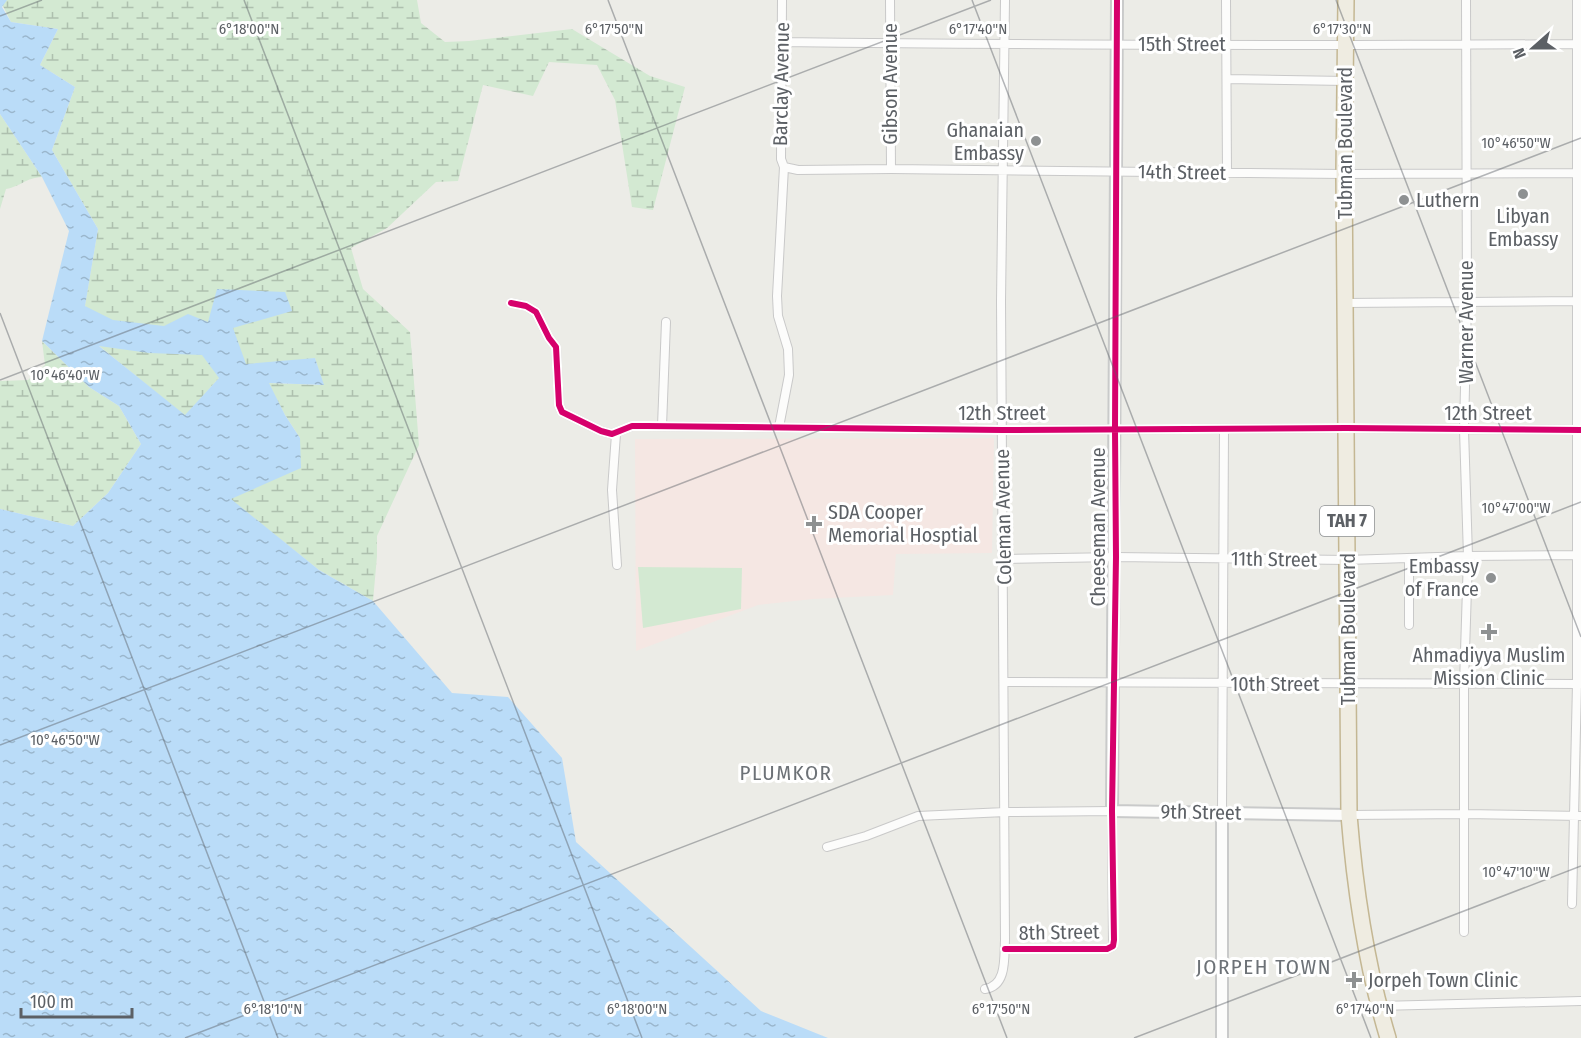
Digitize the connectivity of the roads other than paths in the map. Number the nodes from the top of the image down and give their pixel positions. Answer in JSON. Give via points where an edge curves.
{"nodes":[{"id":1,"x":782,"y":0,"type":"edge"},
{"id":2,"x":890,"y":0,"type":"edge"},
{"id":3,"x":1005,"y":0,"type":"edge"},
{"id":4,"x":1117,"y":0,"type":"edge"},
{"id":5,"x":1226,"y":0,"type":"edge"},
{"id":6,"x":1346,"y":0,"type":"edge"},
{"id":7,"x":1466,"y":0,"type":"edge"},
{"id":8,"x":1577,"y":0,"type":"edge"},
{"id":9,"x":782,"y":42,"type":"junction"},
{"id":10,"x":890,"y":43,"type":"junction"},
{"id":11,"x":1005,"y":44,"type":"junction"},
{"id":12,"x":1117,"y":44,"type":"junction"},
{"id":13,"x":1226,"y":44,"type":"junction"},
{"id":14,"x":1346,"y":44,"type":"junction"},
{"id":15,"x":1579,"y":44,"type":"edge"},
{"id":16,"x":1466,"y":46,"type":"junction"},
{"id":17,"x":1227,"y":79,"type":"junction"},
{"id":18,"x":1346,"y":81,"type":"junction"},
{"id":19,"x":784,"y":167,"type":"junction"},
{"id":20,"x":891,"y":169,"type":"junction"},
{"id":21,"x":1003,"y":171,"type":"junction"},
{"id":22,"x":1116,"y":171,"type":"junction"},
{"id":23,"x":1465,"y":172,"type":"junction"},
{"id":24,"x":1227,"y":173,"type":"junction"},
{"id":25,"x":1579,"y":173,"type":"edge"},
{"id":26,"x":1344,"y":174,"type":"junction"},
{"id":27,"x":1467,"y":301,"type":"junction"},
{"id":28,"x":1579,"y":301,"type":"edge"},
{"id":29,"x":511,"y":303,"type":"dead end"},
{"id":30,"x":1346,"y":303,"type":"junction"},
{"id":31,"x":666,"y":322,"type":"dead end"},
{"id":32,"x":662,"y":426,"type":"junction"},
{"id":33,"x":779,"y":427,"type":"junction"},
{"id":34,"x":1346,"y":428,"type":"junction"},
{"id":35,"x":1224,"y":429,"type":"junction"},
{"id":36,"x":1002,"y":430,"type":"junction"},
{"id":37,"x":1115,"y":430,"type":"junction"},
{"id":38,"x":1464,"y":430,"type":"junction"},
{"id":39,"x":1579,"y":430,"type":"edge"},
{"id":40,"x":616,"y":434,"type":"junction"},
{"id":41,"x":1579,"y":555,"type":"edge"},
{"id":42,"x":1468,"y":556,"type":"junction"},
{"id":43,"x":1116,"y":557,"type":"junction"},
{"id":44,"x":1224,"y":558,"type":"junction"},
{"id":45,"x":1408,"y":558,"type":"junction"},
{"id":46,"x":1003,"y":559,"type":"junction"},
{"id":47,"x":1347,"y":560,"type":"junction"},
{"id":48,"x":617,"y":565,"type":"dead end"},
{"id":49,"x":1409,"y":625,"type":"dead end"},
{"id":50,"x":1005,"y":682,"type":"junction"},
{"id":51,"x":1114,"y":683,"type":"junction"},
{"id":52,"x":1224,"y":683,"type":"junction"},
{"id":53,"x":1348,"y":684,"type":"junction"},
{"id":54,"x":1464,"y":684,"type":"junction"},
{"id":55,"x":1579,"y":684,"type":"edge"},
{"id":56,"x":1113,"y":810,"type":"junction"},
{"id":57,"x":1005,"y":812,"type":"junction"},
{"id":58,"x":1222,"y":812,"type":"junction"},
{"id":59,"x":1465,"y":814,"type":"junction"},
{"id":60,"x":1349,"y":815,"type":"junction"},
{"id":61,"x":1578,"y":816,"type":"edge"},
{"id":62,"x":827,"y":847,"type":"dead end"},
{"id":63,"x":1572,"y":904,"type":"dead end"},
{"id":64,"x":1464,"y":932,"type":"dead end"},
{"id":65,"x":1113,"y":946,"type":"joint"},
{"id":66,"x":1005,"y":948,"type":"junction"},
{"id":67,"x":985,"y":989,"type":"dead end"},
{"id":68,"x":1581,"y":1001,"type":"edge"},
{"id":69,"x":1378,"y":1006,"type":"junction"},
{"id":70,"x":1222,"y":1038,"type":"edge"},
{"id":71,"x":1388,"y":1038,"type":"edge"}],
"edges":[{"from":1,"to":9,"type":"street","name":"Barclay Avenue"},
{"from":2,"to":10,"type":"street","name":"Gibson Avenue"},
{"from":3,"to":11,"type":"street","name":"Coleman Avenue"},
{"from":4,"to":12,"type":"street","name":"Cheeseman Avenue"},
{"from":5,"to":13,"type":"street"},
{"from":6,"to":14,"type":"highway","name":"Tubman Boulevard","number":"TAH 7"},
{"from":7,"to":16,"type":"street","name":"Warner Avenue"},
{"from":8,"to":15,"type":"street"},
{"from":9,"to":10,"type":"street","name":"15th Street"},
{"from":9,"to":19,"type":"street","name":"Barclay Avenue"},
{"from":10,"to":11,"type":"street","name":"15th Street"},
{"from":10,"to":20,"type":"street","name":"Gibson Avenue"},
{"from":11,"to":12,"type":"street","name":"15th Street"},
{"from":11,"to":21,"type":"street","name":"Coleman Avenue"},
{"from":12,"to":13,"type":"street","name":"15th Street"},
{"from":12,"to":22,"type":"street","name":"Cheeseman Avenue"},
{"from":13,"to":14,"type":"street","name":"15th Street"},
{"from":13,"to":17,"type":"street"},
{"from":14,"to":16,"type":"street","name":"15th Street"},
{"from":14,"to":18,"type":"highway","name":"Tubman Boulevard","number":"TAH 7"},
{"from":15,"to":16,"type":"street","name":"15th Street"},
{"from":15,"to":25,"type":"street"},
{"from":16,"to":23,"type":"street","name":"Warner Avenue"},
{"from":17,"to":18,"type":"street"},
{"from":17,"to":24,"type":"street"},
{"from":18,"to":26,"type":"highway","name":"Tubman Boulevard","number":"TAH 7"},
{"from":19,"to":20,"type":"street","name":"14th Street"},
{"from":19,"to":33,"type":"street","name":"Barclay Avenue","via":[[777,296],[789,375]]},
{"from":20,"to":21,"type":"street","name":"14th Street"},
{"from":21,"to":22,"type":"street","name":"14th Street"},
{"from":21,"to":36,"type":"street","name":"Coleman Avenue"},
{"from":22,"to":24,"type":"street","name":"14th Street"},
{"from":22,"to":37,"type":"street","name":"Cheeseman Avenue"},
{"from":23,"to":25,"type":"street","name":"14th Street"},
{"from":23,"to":26,"type":"street","name":"14th Street"},
{"from":23,"to":27,"type":"street","name":"Warner Avenue"},
{"from":24,"to":26,"type":"street","name":"14th Street"},
{"from":25,"to":28,"type":"street"},
{"from":26,"to":30,"type":"highway","name":"Tubman Boulevard","number":"TAH 7"},
{"from":27,"to":28,"type":"street"},
{"from":27,"to":30,"type":"street"},
{"from":27,"to":38,"type":"street","name":"Warner Avenue"},
{"from":28,"to":39,"type":"street"},
{"from":29,"to":40,"type":"street","via":[[536,312],[556,347],[562,412]]},
{"from":30,"to":34,"type":"highway","name":"Tubman Boulevard","number":"TAH 7"},
{"from":31,"to":32,"type":"street"},
{"from":32,"to":33,"type":"street","name":"12th Street"},
{"from":32,"to":40,"type":"street","name":"12th Street","via":[[632,426]]},
{"from":33,"to":36,"type":"street","name":"12th Street"},
{"from":34,"to":35,"type":"street","name":"12th Street"},
{"from":34,"to":38,"type":"street","name":"12th Street"},
{"from":34,"to":47,"type":"highway","name":"Tubman Boulevard","number":"TAH 7"},
{"from":35,"to":37,"type":"street","name":"12th Street"},
{"from":35,"to":44,"type":"street"},
{"from":36,"to":37,"type":"street","name":"12th Street"},
{"from":36,"to":46,"type":"street","name":"Coleman Avenue"},
{"from":37,"to":43,"type":"street","name":"Cheeseman Avenue"},
{"from":38,"to":39,"type":"street","name":"12th Street"},
{"from":38,"to":42,"type":"street","name":"Warner Avenue"},
{"from":39,"to":41,"type":"street"},
{"from":40,"to":48,"type":"street","via":[[612,490]]},
{"from":41,"to":42,"type":"street","name":"11th Street"},
{"from":41,"to":55,"type":"street"},
{"from":42,"to":45,"type":"street","name":"11th Street"},
{"from":42,"to":54,"type":"street","name":"Warner Avenue"},
{"from":43,"to":44,"type":"street","name":"11th Street"},
{"from":43,"to":46,"type":"street","name":"11th Street"},
{"from":43,"to":51,"type":"street","name":"Cheeseman Avenue"},
{"from":44,"to":47,"type":"street","name":"11th Street"},
{"from":44,"to":52,"type":"street"},
{"from":45,"to":47,"type":"street","name":"11th Street"},
{"from":45,"to":49,"type":"street"},
{"from":46,"to":50,"type":"street","name":"Coleman Avenue"},
{"from":47,"to":53,"type":"highway","name":"Tubman Boulevard","number":"TAH 7"},
{"from":50,"to":51,"type":"street","name":"10th Street"},
{"from":50,"to":57,"type":"street","name":"Coleman Avenue"},
{"from":51,"to":52,"type":"street","name":"10th Street"},
{"from":51,"to":56,"type":"street","name":"Cheeseman Avenue"},
{"from":52,"to":53,"type":"street","name":"10th Street"},
{"from":52,"to":58,"type":"street"},
{"from":53,"to":54,"type":"street","name":"10th Street"},
{"from":53,"to":60,"type":"highway","name":"Tubman Boulevard","number":"TAH 7"},
{"from":54,"to":55,"type":"street","name":"10th Street"},
{"from":54,"to":59,"type":"street","name":"Warner Avenue"},
{"from":55,"to":61,"type":"street"},
{"from":56,"to":57,"type":"street","name":"9th Street"},
{"from":56,"to":58,"type":"street","name":"9th Street"},
{"from":56,"to":65,"type":"street","name":"Cheeseman Avenue"},
{"from":57,"to":62,"type":"street","name":"9th Street","via":[[918,816]]},
{"from":57,"to":66,"type":"street","name":"Coleman Avenue"},
{"from":58,"to":60,"type":"street","name":"9th Street"},
{"from":58,"to":70,"type":"street"},
{"from":59,"to":60,"type":"street","name":"9th Street"},
{"from":59,"to":61,"type":"street","name":"9th Street"},
{"from":59,"to":64,"type":"street","name":"Warner Avenue"},
{"from":60,"to":69,"type":"highway","name":"Tubman Boulevard","number":"TAH 7","via":[[1359,905]]},
{"from":61,"to":63,"type":"street"},
{"from":65,"to":66,"type":"street","name":"8th Street"},
{"from":66,"to":67,"type":"street","name":"Coleman Avenue","via":[[1000,980],[993,988]]},
{"from":68,"to":69,"type":"street"},
{"from":69,"to":71,"type":"highway","name":"Tubman Boulevard","number":"TAH 7"}]}
